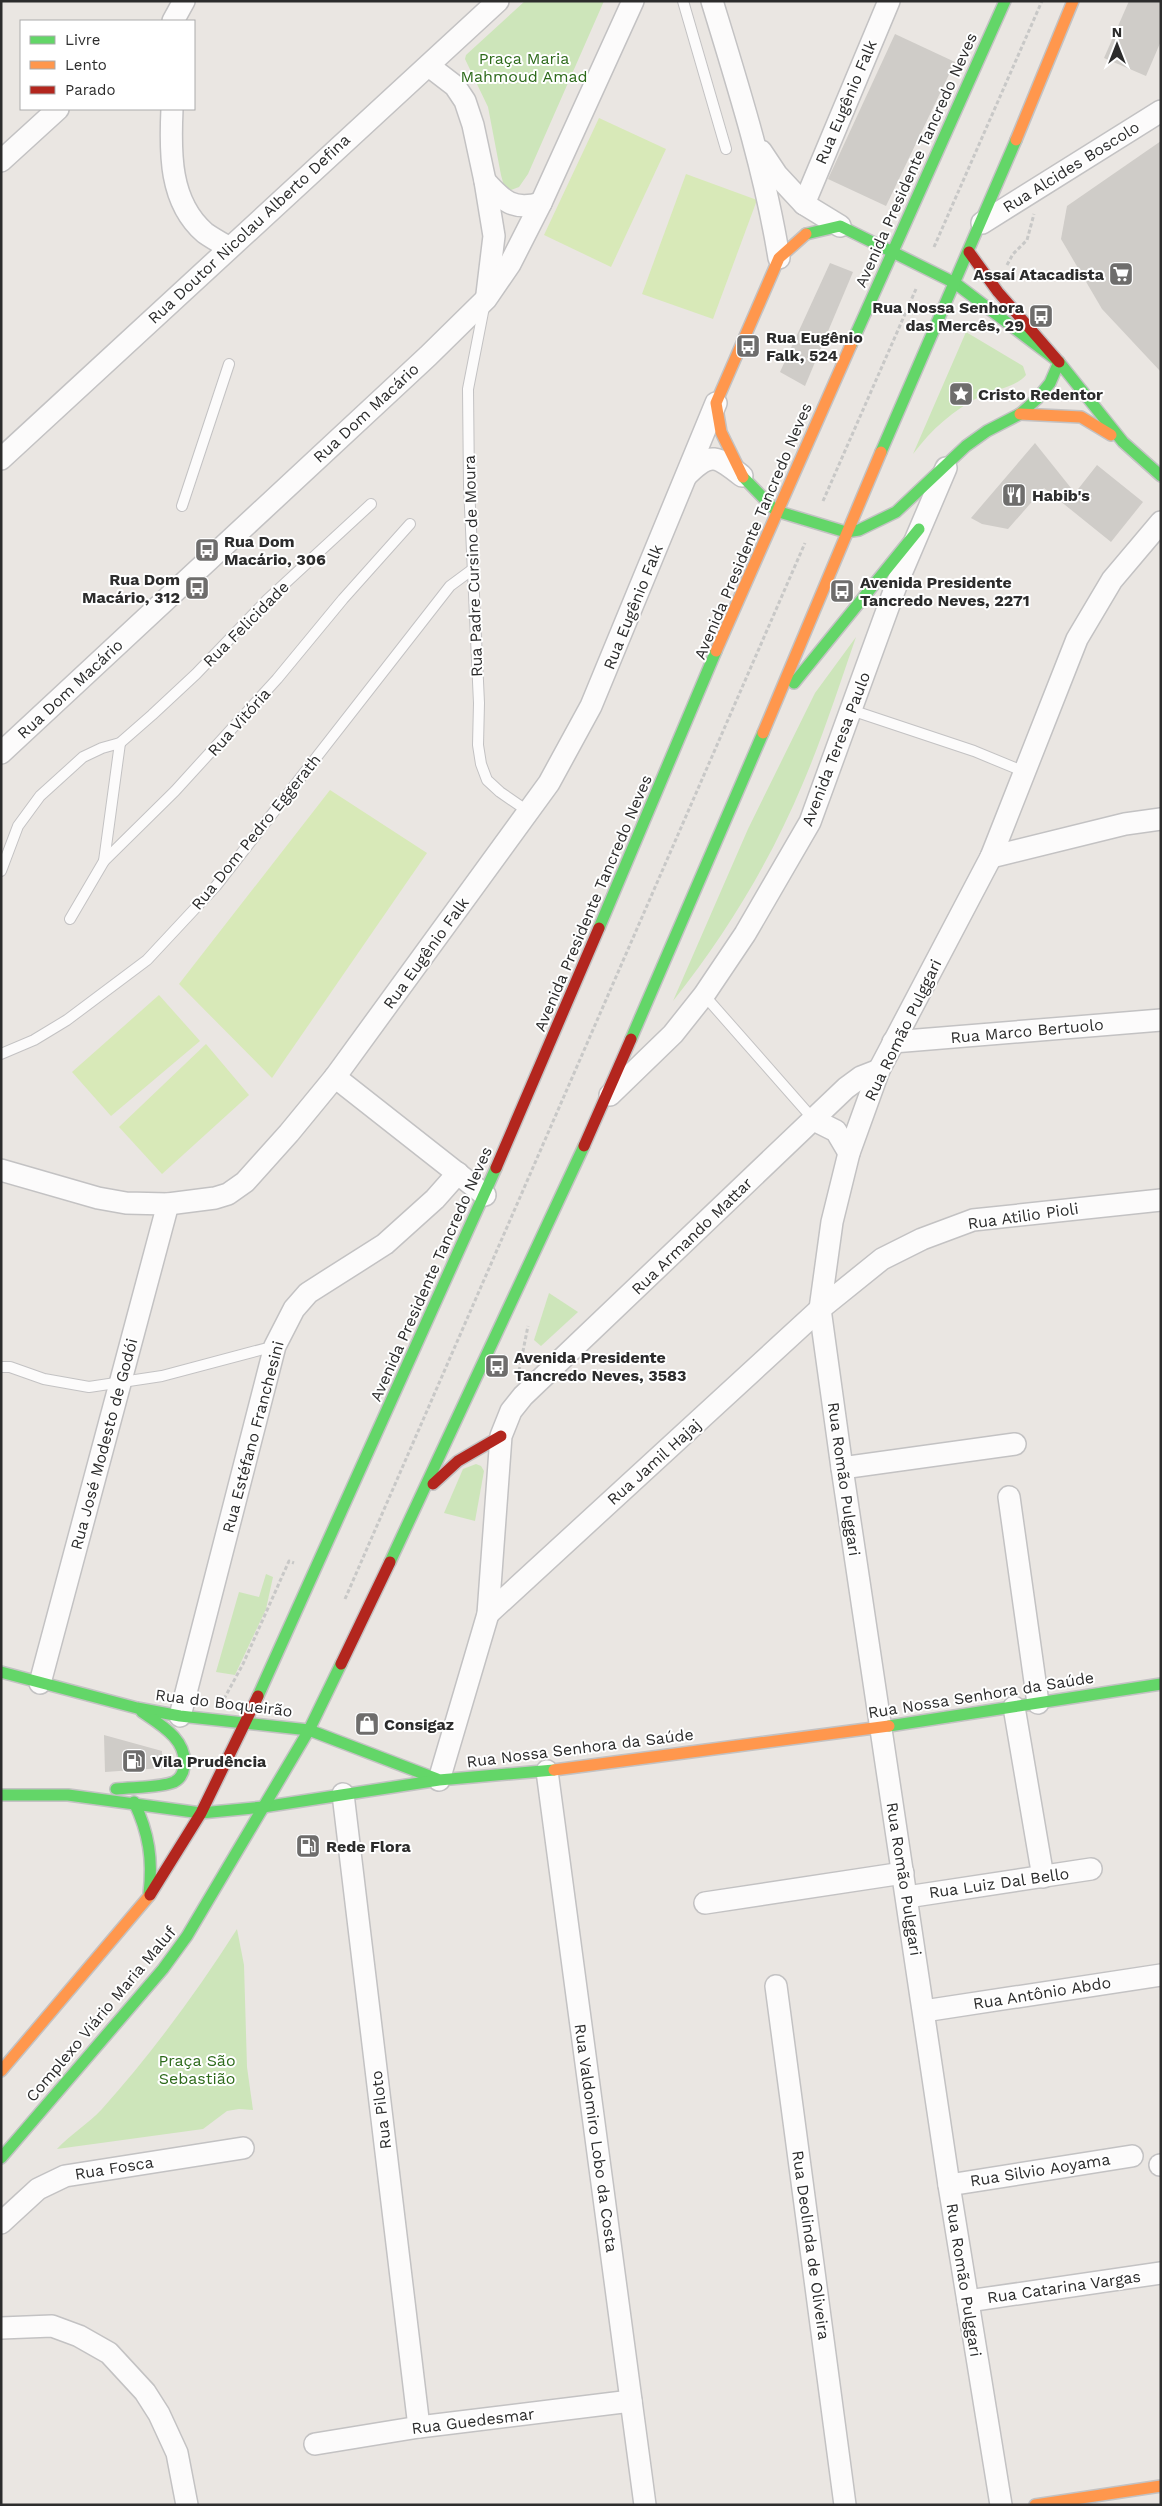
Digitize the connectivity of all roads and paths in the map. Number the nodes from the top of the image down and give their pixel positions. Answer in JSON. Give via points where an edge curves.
{"nodes":[{"id":1,"x":184,"y":1,"type":"edge"},
{"id":2,"x":498,"y":1,"type":"edge"},
{"id":3,"x":633,"y":1,"type":"edge"},
{"id":4,"x":683,"y":1,"type":"edge"},
{"id":5,"x":712,"y":1,"type":"edge"},
{"id":6,"x":889,"y":1,"type":"edge"},
{"id":7,"x":1005,"y":1,"type":"edge"},
{"id":8,"x":1042,"y":1,"type":"edge"},
{"id":9,"x":1073,"y":1,"type":"edge"},
{"id":10,"x":174,"y":20,"type":"edge"},
{"id":11,"x":430,"y":66,"type":"junction"},
{"id":12,"x":57,"y":110,"type":"edge"},
{"id":13,"x":172,"y":110,"type":"edge"},
{"id":14,"x":1161,"y":111,"type":"edge"},
{"id":15,"x":754,"y":140,"type":"junction"},
{"id":16,"x":726,"y":149,"type":"dead end"},
{"id":17,"x":1,"y":161,"type":"edge"},
{"id":18,"x":485,"y":181,"type":"junction"},
{"id":19,"x":1038,"y":189,"type":"junction"},
{"id":20,"x":541,"y":203,"type":"junction"},
{"id":21,"x":804,"y":204,"type":"junction"},
{"id":22,"x":982,"y":222,"type":"junction"},
{"id":23,"x":840,"y":226,"type":"junction"},
{"id":24,"x":228,"y":247,"type":"junction"},
{"id":25,"x":894,"y":252,"type":"junction"},
{"id":26,"x":968,"y":252,"type":"junction"},
{"id":27,"x":779,"y":258,"type":"junction"},
{"id":28,"x":925,"y":268,"type":"junction"},
{"id":29,"x":955,"y":283,"type":"junction"},
{"id":30,"x":994,"y":286,"type":"junction"},
{"id":31,"x":486,"y":299,"type":"junction"},
{"id":32,"x":1059,"y":362,"type":"junction"},
{"id":33,"x":229,"y":364,"type":"dead end"},
{"id":34,"x":716,"y":403,"type":"junction"},
{"id":35,"x":1020,"y":414,"type":"junction"},
{"id":36,"x":1123,"y":442,"type":"junction"},
{"id":37,"x":1,"y":459,"type":"edge"},
{"id":38,"x":949,"y":463,"type":"junction"},
{"id":39,"x":742,"y":476,"type":"junction"},
{"id":40,"x":1161,"y":476,"type":"edge"},
{"id":41,"x":685,"y":477,"type":"junction"},
{"id":42,"x":371,"y":504,"type":"dead end"},
{"id":43,"x":182,"y":506,"type":"dead end"},
{"id":44,"x":776,"y":512,"type":"junction"},
{"id":45,"x":1161,"y":522,"type":"edge"},
{"id":46,"x":814,"y":523,"type":"junction"},
{"id":47,"x":410,"y":524,"type":"dead end"},
{"id":48,"x":919,"y":529,"type":"junction"},
{"id":49,"x":846,"y":532,"type":"junction"},
{"id":50,"x":473,"y":569,"type":"junction"},
{"id":51,"x":774,"y":710,"type":"junction"},
{"id":52,"x":852,"y":710,"type":"junction"},
{"id":53,"x":120,"y":743,"type":"junction"},
{"id":54,"x":4,"y":744,"type":"edge"},
{"id":55,"x":1025,"y":772,"type":"junction"},
{"id":56,"x":529,"y":812,"type":"junction"},
{"id":57,"x":1161,"y":819,"type":"edge"},
{"id":58,"x":991,"y":857,"type":"junction"},
{"id":59,"x":104,"y":861,"type":"junction"},
{"id":60,"x":1,"y":871,"type":"edge"},
{"id":61,"x":70,"y":920,"type":"dead end"},
{"id":62,"x":704,"y":994,"type":"junction"},
{"id":63,"x":1161,"y":1020,"type":"edge"},
{"id":64,"x":893,"y":1042,"type":"junction"},
{"id":65,"x":1,"y":1054,"type":"edge"},
{"id":66,"x":879,"y":1070,"type":"junction"},
{"id":67,"x":335,"y":1077,"type":"junction"},
{"id":68,"x":605,"y":1100,"type":"junction"},
{"id":69,"x":814,"y":1120,"type":"junction"},
{"id":70,"x":849,"y":1153,"type":"junction"},
{"id":71,"x":1,"y":1170,"type":"edge"},
{"id":72,"x":458,"y":1172,"type":"junction"},
{"id":73,"x":485,"y":1195,"type":"junction"},
{"id":74,"x":1161,"y":1200,"type":"edge"},
{"id":75,"x":168,"y":1204,"type":"junction"},
{"id":76,"x":820,"y":1310,"type":"junction"},
{"id":77,"x":275,"y":1346,"type":"junction"},
{"id":78,"x":1,"y":1367,"type":"edge"},
{"id":79,"x":120,"y":1384,"type":"junction"},
{"id":80,"x":501,"y":1436,"type":"junction"},
{"id":81,"x":1015,"y":1444,"type":"dead end"},
{"id":82,"x":842,"y":1468,"type":"junction"},
{"id":83,"x":424,"y":1492,"type":"junction"},
{"id":84,"x":1009,"y":1497,"type":"dead end"},
{"id":85,"x":289,"y":1561,"type":"dead end"},
{"id":86,"x":343,"y":1602,"type":"dead end"},
{"id":87,"x":488,"y":1614,"type":"junction"},
{"id":88,"x":1,"y":1672,"type":"edge"},
{"id":89,"x":40,"y":1683,"type":"junction"},
{"id":90,"x":1161,"y":1684,"type":"edge"},
{"id":91,"x":1038,"y":1703,"type":"junction"},
{"id":92,"x":1014,"y":1707,"type":"junction"},
{"id":93,"x":137,"y":1708,"type":"junction"},
{"id":94,"x":180,"y":1716,"type":"junction"},
{"id":95,"x":213,"y":1720,"type":"junction"},
{"id":96,"x":246,"y":1722,"type":"junction"},
{"id":97,"x":882,"y":1727,"type":"junction"},
{"id":98,"x":309,"y":1730,"type":"junction"},
{"id":99,"x":547,"y":1771,"type":"junction"},
{"id":100,"x":439,"y":1780,"type":"junction"},
{"id":101,"x":343,"y":1794,"type":"junction"},
{"id":102,"x":1,"y":1795,"type":"edge"},
{"id":103,"x":68,"y":1795,"type":"junction"},
{"id":104,"x":134,"y":1802,"type":"junction"},
{"id":105,"x":263,"y":1807,"type":"junction"},
{"id":106,"x":201,"y":1813,"type":"junction"},
{"id":107,"x":1090,"y":1870,"type":"dead end"},
{"id":108,"x":903,"y":1873,"type":"junction"},
{"id":109,"x":1043,"y":1877,"type":"junction"},
{"id":110,"x":907,"y":1897,"type":"junction"},
{"id":111,"x":148,"y":1899,"type":"junction"},
{"id":112,"x":705,"y":1904,"type":"dead end"},
{"id":113,"x":1161,"y":1975,"type":"edge"},
{"id":114,"x":776,"y":1986,"type":"dead end"},
{"id":115,"x":924,"y":2010,"type":"junction"},
{"id":116,"x":1,"y":2071,"type":"edge"},
{"id":117,"x":243,"y":2148,"type":"dead end"},
{"id":118,"x":1132,"y":2156,"type":"dead end"},
{"id":119,"x":1,"y":2158,"type":"edge"},
{"id":120,"x":949,"y":2185,"type":"junction"},
{"id":121,"x":1,"y":2223,"type":"edge"},
{"id":122,"x":1161,"y":2273,"type":"edge"},
{"id":123,"x":968,"y":2301,"type":"junction"},
{"id":124,"x":1,"y":2328,"type":"edge"},
{"id":125,"x":631,"y":2401,"type":"junction"},
{"id":126,"x":419,"y":2427,"type":"junction"},
{"id":127,"x":315,"y":2444,"type":"dead end"},
{"id":128,"x":1161,"y":2486,"type":"edge"},
{"id":129,"x":187,"y":2505,"type":"edge"},
{"id":130,"x":645,"y":2505,"type":"edge"},
{"id":131,"x":845,"y":2505,"type":"edge"},
{"id":132,"x":1000,"y":2505,"type":"edge"},
{"id":133,"x":1035,"y":2505,"type":"edge"}],
"edges":[{"from":1,"to":10,"type":"street"},
{"from":2,"to":11,"type":"street","name":"Rua Doutor Nicolau Alberto Defina"},
{"from":3,"to":20,"type":"street","name":"Rua Dom Macário"},
{"from":4,"to":16,"type":"lane"},
{"from":5,"to":15,"type":"street"},
{"from":6,"to":21,"type":"street","name":"Rua Eugênio Falk"},
{"from":7,"to":25,"type":"main road","name":"Avenida Presidente Tancredo Neves"},
{"from":8,"to":28,"type":"path"},
{"from":9,"to":22,"type":"main road"},
{"from":11,"to":18,"type":"street","via":[[455,86],[465,101]]},
{"from":11,"to":24,"type":"street","name":"Rua Doutor Nicolau Alberto Defina"},
{"from":12,"to":17,"type":"street"},
{"from":13,"to":24,"type":"street","via":[[170,156],[182,202],[187,213],[205,233]]},
{"from":14,"to":19,"type":"street","name":"Rua Alcides Boscolo"},
{"from":15,"to":21,"type":"street","via":[[777,175]]},
{"from":15,"to":27,"type":"street"},
{"from":18,"to":20,"type":"street","via":[[502,199],[512,204]]},
{"from":18,"to":31,"type":"street","via":[[494,236]]},
{"from":19,"to":22,"type":"street","name":"Rua Alcides Boscolo"},
{"from":19,"to":30,"type":"path","via":[[1027,240],[1013,254]]},
{"from":20,"to":31,"type":"street","name":"Rua Dom Macário","via":[[510,264]]},
{"from":21,"to":23,"type":"street"},
{"from":22,"to":26,"type":"main road"},
{"from":23,"to":25,"type":"main road"},
{"from":23,"to":27,"type":"main road","name":"Rua Eugênio Falk","via":[[805,235]]},
{"from":24,"to":37,"type":"street","name":"Rua Doutor Nicolau Alberto Defina"},
{"from":25,"to":28,"type":"main road"},
{"from":25,"to":44,"type":"main road","name":"Avenida Presidente Tancredo Neves"},
{"from":26,"to":29,"type":"main road"},
{"from":26,"to":30,"type":"main road"},
{"from":27,"to":34,"type":"main road","name":"Rua Eugênio Falk"},
{"from":28,"to":29,"type":"main road"},
{"from":28,"to":46,"type":"path"},
{"from":29,"to":32,"type":"main road"},
{"from":29,"to":49,"type":"main road"},
{"from":30,"to":32,"type":"main road"},
{"from":31,"to":50,"type":"lane","name":"Rua Padre Cursino de Moura","via":[[468,389]]},
{"from":31,"to":54,"type":"street","name":"Rua Dom Macário","via":[[428,356]]},
{"from":32,"to":35,"type":"main road","name":"Avenida Teresa Paulo","via":[[1050,382]]},
{"from":32,"to":36,"type":"main road"},
{"from":33,"to":43,"type":"lane"},
{"from":34,"to":39,"type":"main road","via":[[721,432]]},
{"from":34,"to":41,"type":"street","name":"Rua Eugênio Falk"},
{"from":35,"to":36,"type":"main road","name":"Avenida Teresa Paulo","via":[[1076,416]]},
{"from":35,"to":38,"type":"main road","name":"Avenida Teresa Paulo","via":[[987,431]]},
{"from":36,"to":40,"type":"main road"},
{"from":38,"to":48,"type":"street","name":"Avenida Teresa Paulo"},
{"from":38,"to":49,"type":"main road","via":[[896,512],[860,530]]},
{"from":39,"to":41,"type":"street","name":"Rua Eugênio Falk","via":[[722,460],[713,458],[700,463]]},
{"from":39,"to":44,"type":"main road"},
{"from":41,"to":56,"type":"street","name":"Rua Eugênio Falk","via":[[591,706],[550,782]]},
{"from":42,"to":53,"type":"lane","name":"Rua Felicidade"},
{"from":44,"to":46,"type":"main road"},
{"from":44,"to":73,"type":"main road","name":"Avenida Presidente Tancredo Neves"},
{"from":45,"to":55,"type":"street","name":"Rua Romão Pulggari","via":[[1112,580],[1090,613]]},
{"from":46,"to":49,"type":"main road"},
{"from":46,"to":86,"type":"path"},
{"from":47,"to":59,"type":"lane","name":"Rua Vitória","via":[[182,784]]},
{"from":48,"to":51,"type":"main road"},
{"from":48,"to":52,"type":"street","name":"Avenida Teresa Paulo"},
{"from":49,"to":51,"type":"main road"},
{"from":50,"to":56,"type":"lane","name":"Rua Padre Cursino de Moura","via":[[481,764],[487,780]]},
{"from":50,"to":65,"type":"lane","name":"Rua Dom Pedro Eggerath","via":[[450,586],[216,886],[147,960],[68,1020]]},
{"from":51,"to":68,"type":"main road"},
{"from":52,"to":55,"type":"lane","via":[[974,751]]},
{"from":52,"to":62,"type":"street","name":"Avenida Teresa Paulo","via":[[810,822],[745,934]]},
{"from":53,"to":59,"type":"lane"},
{"from":53,"to":60,"type":"lane","name":"Rua Felicidade","via":[[83,756],[40,796],[18,826]]},
{"from":55,"to":58,"type":"street","name":"Rua Romão Pulggari"},
{"from":56,"to":67,"type":"street","name":"Rua Eugênio Falk"},
{"from":57,"to":58,"type":"street","via":[[1125,824]]},
{"from":58,"to":64,"type":"street","name":"Rua Romão Pulggari"},
{"from":59,"to":61,"type":"lane","name":"Rua Vitória"},
{"from":62,"to":68,"type":"street","name":"Avenida Teresa Paulo","via":[[673,1034]]},
{"from":62,"to":69,"type":"lane"},
{"from":63,"to":64,"type":"street","name":"Rua Marco Bertuolo"},
{"from":64,"to":66,"type":"street","name":"Rua Romão Pulggari"},
{"from":66,"to":69,"type":"street","name":"Rua Armando Mattar","via":[[846,1088]]},
{"from":66,"to":70,"type":"street","name":"Rua Romão Pulggari"},
{"from":67,"to":72,"type":"street"},
{"from":67,"to":75,"type":"street","name":"Rua Eugênio Falk","via":[[245,1182],[228,1194],[215,1198]]},
{"from":68,"to":83,"type":"main road"},
{"from":69,"to":70,"type":"street","via":[[836,1132]]},
{"from":69,"to":80,"type":"street","name":"Rua Armando Mattar","via":[[524,1396],[511,1411]]},
{"from":70,"to":76,"type":"street","name":"Rua Romão Pulggari","via":[[832,1222]]},
{"from":71,"to":75,"type":"street","name":"Rua Eugênio Falk","via":[[98,1198],[126,1203]]},
{"from":72,"to":73,"type":"street"},
{"from":72,"to":77,"type":"street","name":"Rua Estéfano Franchesini","via":[[435,1199],[385,1244],[308,1293],[294,1310]]},
{"from":73,"to":96,"type":"main road","name":"Avenida Presidente Tancredo Neves"},
{"from":74,"to":76,"type":"street","name":"Rua Atilio Pioli","via":[[973,1220],[922,1239],[882,1259]]},
{"from":75,"to":79,"type":"street","name":"Rua José Modesto de Godói"},
{"from":76,"to":82,"type":"street","name":"Rua Romão Pulggari"},
{"from":76,"to":87,"type":"street","name":"Rua Jamil Hajaj"},
{"from":77,"to":79,"type":"lane"},
{"from":77,"to":94,"type":"street","name":"Rua Estéfano Franchesini"},
{"from":78,"to":79,"type":"lane","via":[[89,1387]]},
{"from":79,"to":89,"type":"street","name":"Rua José Modesto de Godói"},
{"from":80,"to":83,"type":"main road","via":[[458,1462]]},
{"from":80,"to":87,"type":"street"},
{"from":81,"to":82,"type":"street"},
{"from":82,"to":97,"type":"street","name":"Rua Romão Pulggari"},
{"from":83,"to":98,"type":"main road"},
{"from":84,"to":91,"type":"street"},
{"from":85,"to":95,"type":"path","via":[[243,1664]]},
{"from":87,"to":100,"type":"street"},
{"from":88,"to":89,"type":"main road","name":"Rua do Boqueirão"},
{"from":89,"to":93,"type":"main road","name":"Rua do Boqueirão"},
{"from":90,"to":91,"type":"main road","name":"Rua Nossa Senhora da Saúde"},
{"from":91,"to":92,"type":"main road","name":"Rua Nossa Senhora da Saúde"},
{"from":92,"to":97,"type":"main road","name":"Rua Nossa Senhora da Saúde"},
{"from":92,"to":109,"type":"street"},
{"from":93,"to":94,"type":"main road","name":"Rua do Boqueirão"},
{"from":93,"to":103,"type":"main road","via":[[182,1745],[185,1763],[178,1780]]},
{"from":94,"to":95,"type":"main road","name":"Rua do Boqueirão"},
{"from":95,"to":96,"type":"main road","name":"Rua do Boqueirão"},
{"from":96,"to":98,"type":"main road","name":"Rua do Boqueirão"},
{"from":96,"to":106,"type":"main road","name":"Avenida Presidente Tancredo Neves"},
{"from":97,"to":99,"type":"main road","name":"Rua Nossa Senhora da Saúde"},
{"from":97,"to":108,"type":"street","name":"Rua Romão Pulggari"},
{"from":98,"to":100,"type":"main road","name":"Rua do Boqueirão"},
{"from":98,"to":105,"type":"main road"},
{"from":99,"to":100,"type":"main road","name":"Rua Nossa Senhora da Saúde"},
{"from":99,"to":125,"type":"street","name":"Rua Valdomiro Lobo da Costa"},
{"from":100,"to":101,"type":"main road","name":"Rua Nossa Senhora da Saúde"},
{"from":101,"to":105,"type":"main road","name":"Rua Nossa Senhora da Saúde"},
{"from":101,"to":126,"type":"street","name":"Rua Piloto"},
{"from":102,"to":103,"type":"main road","name":"Rua Nossa Senhora da Saúde"},
{"from":103,"to":104,"type":"main road","name":"Rua Nossa Senhora da Saúde"},
{"from":104,"to":106,"type":"main road","name":"Rua Nossa Senhora da Saúde"},
{"from":104,"to":111,"type":"main road","via":[[150,1841],[153,1866]]},
{"from":105,"to":106,"type":"main road","name":"Rua Nossa Senhora da Saúde"},
{"from":105,"to":119,"type":"main road","name":"Complexo Viário Maria Maluf","via":[[187,1936]]},
{"from":106,"to":111,"type":"main road"},
{"from":107,"to":109,"type":"street","name":"Rua Luiz Dal Bello"},
{"from":108,"to":110,"type":"street","name":"Rua Romão Pulggari"},
{"from":108,"to":112,"type":"street"},
{"from":109,"to":110,"type":"street","name":"Rua Luiz Dal Bello"},
{"from":110,"to":115,"type":"street","name":"Rua Romão Pulggari"},
{"from":111,"to":116,"type":"main road"},
{"from":113,"to":115,"type":"street","name":"Rua Antônio Abdo"},
{"from":114,"to":131,"type":"street","name":"Rua Deolinda de Oliveira"},
{"from":115,"to":120,"type":"street","name":"Rua Romão Pulggari"},
{"from":117,"to":121,"type":"street","name":"Rua Fosca","via":[[65,2176],[38,2189]]},
{"from":118,"to":120,"type":"street","name":"Rua Silvio Aoyama"},
{"from":120,"to":123,"type":"street","name":"Rua Romão Pulggari"},
{"from":122,"to":123,"type":"street","name":"Rua Catarina Vargas"},
{"from":123,"to":132,"type":"street","name":"Rua Romão Pulggari"},
{"from":124,"to":129,"type":"street","via":[[52,2326],[110,2353],[145,2392],[158,2414],[176,2453]]},
{"from":125,"to":126,"type":"street","name":"Rua Guedesmar"},
{"from":125,"to":130,"type":"street","name":"Rua Valdomiro Lobo da Costa"},
{"from":126,"to":127,"type":"street","name":"Rua Guedesmar"},
{"from":128,"to":133,"type":"main road"}]}
